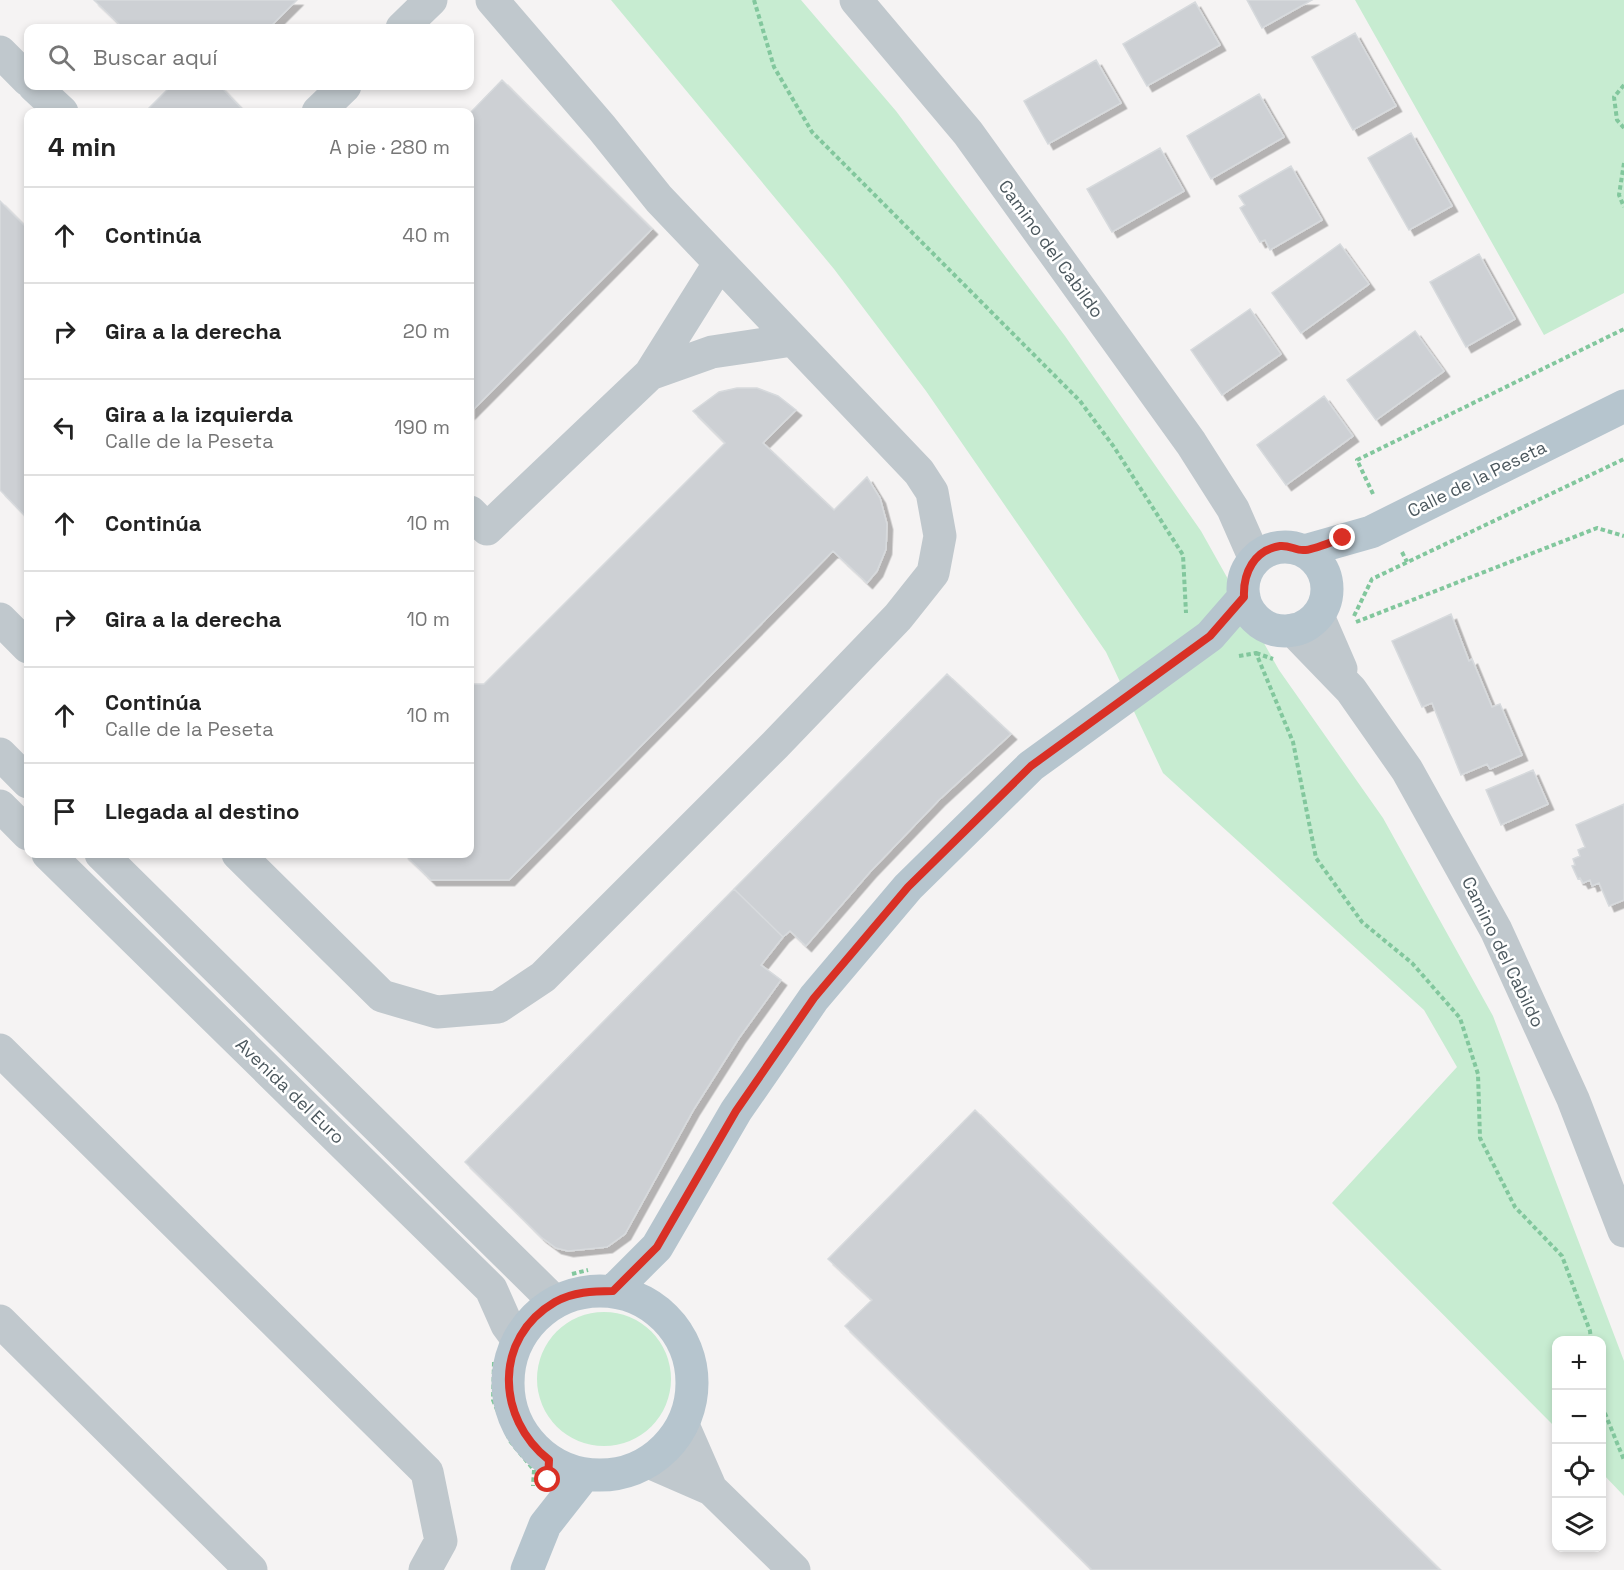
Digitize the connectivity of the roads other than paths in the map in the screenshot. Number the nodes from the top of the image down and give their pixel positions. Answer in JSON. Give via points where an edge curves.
{"nodes":[{"id":1,"x":431,"y":0,"type":"edge"},
{"id":2,"x":492,"y":0,"type":"edge"},
{"id":3,"x":856,"y":0,"type":"edge"},
{"id":4,"x":406,"y":24,"type":"edge"},
{"id":5,"x":0,"y":52,"type":"edge"},
{"id":6,"x":24,"y":76,"type":"edge"},
{"id":7,"x":38,"y":90,"type":"edge"},
{"id":8,"x":341,"y":90,"type":"edge"},
{"id":9,"x":58,"y":108,"type":"edge"},
{"id":10,"x":322,"y":108,"type":"edge"},
{"id":11,"x":719,"y":264,"type":"junction"},
{"id":12,"x":792,"y":340,"type":"junction"},
{"id":13,"x":650,"y":374,"type":"junction"},
{"id":14,"x":1624,"y":406,"type":"edge"},
{"id":15,"x":474,"y":516,"type":"edge"},
{"id":16,"x":1371,"y":532,"type":"junction"},
{"id":17,"x":1304,"y":551,"type":"junction"},
{"id":18,"x":1263,"y":554,"type":"junction"},
{"id":19,"x":1326,"y":577,"type":"junction"},
{"id":20,"x":1251,"y":609,"type":"junction"},
{"id":21,"x":0,"y":619,"type":"edge"},
{"id":22,"x":1306,"y":623,"type":"junction"},
{"id":23,"x":24,"y":643,"type":"edge"},
{"id":24,"x":0,"y":754,"type":"edge"},
{"id":25,"x":24,"y":778,"type":"edge"},
{"id":26,"x":0,"y":807,"type":"edge"},
{"id":27,"x":24,"y":830,"type":"edge"},
{"id":28,"x":52,"y":858,"type":"edge"},
{"id":29,"x":105,"y":858,"type":"edge"},
{"id":30,"x":242,"y":858,"type":"edge"},
{"id":31,"x":0,"y":1050,"type":"edge"},
{"id":32,"x":1624,"y":1231,"type":"edge"},
{"id":33,"x":657,"y":1247,"type":"junction"},
{"id":34,"x":613,"y":1291,"type":"junction"},
{"id":35,"x":555,"y":1302,"type":"junction"},
{"id":36,"x":652,"y":1305,"type":"junction"},
{"id":37,"x":0,"y":1321,"type":"edge"},
{"id":38,"x":507,"y":1348,"type":"junction"},
{"id":39,"x":683,"y":1425,"type":"junction"},
{"id":40,"x":649,"y":1462,"type":"junction"},
{"id":41,"x":542,"y":1465,"type":"junction"},
{"id":42,"x":585,"y":1474,"type":"junction"},
{"id":43,"x":711,"y":1489,"type":"junction"},
{"id":44,"x":545,"y":1525,"type":"junction"},
{"id":45,"x":251,"y":1570,"type":"edge"},
{"id":46,"x":425,"y":1570,"type":"edge"},
{"id":47,"x":527,"y":1570,"type":"edge"},
{"id":48,"x":794,"y":1570,"type":"edge"}],
"edges":[{"from":1,"to":4,"type":"street"},
{"from":2,"to":11,"type":"street","via":[[659,199]]},
{"from":3,"to":18,"type":"street","name":"Camino del Cabildo","via":[[968,133],[1191,443]]},
{"from":5,"to":6,"type":"street"},
{"from":7,"to":9,"type":"street"},
{"from":8,"to":10,"type":"street"},
{"from":11,"to":12,"type":"street"},
{"from":11,"to":13,"type":"street"},
{"from":12,"to":13,"type":"street","via":[[712,352]]},
{"from":12,"to":30,"type":"street","via":[[920,472],[932,492],[939,536],[933,573],[898,617],[800,719],[543,977],[498,1007],[437,1012],[382,996]]},
{"from":13,"to":15,"type":"street","via":[[487,529]]},
{"from":14,"to":16,"type":"main road","name":"Calle de la Peseta"},
{"from":16,"to":17,"type":"main road","name":"Calle de la Peseta"},
{"from":16,"to":19,"type":"main road","name":"Calle de la Peseta"},
{"from":17,"to":18,"type":"main road","via":[[1281,546]]},
{"from":17,"to":19,"type":"main road","via":[[1314,557]]},
{"from":18,"to":20,"type":"main road","via":[[1249,567],[1245,577]]},
{"from":19,"to":22,"type":"main road","via":[[1325,604]]},
{"from":20,"to":22,"type":"main road","via":[[1270,628],[1281,631]]},
{"from":20,"to":33,"type":"main road","via":[[1031,766],[908,887],[807,1007],[736,1111]]},
{"from":21,"to":23,"type":"street"},
{"from":22,"to":32,"type":"street","name":"Camino del Cabildo","via":[[1407,770],[1496,930],[1573,1099]]},
{"from":24,"to":25,"type":"street"},
{"from":26,"to":27,"type":"street"},
{"from":28,"to":38,"type":"street","name":"Avenida del Euro","via":[[491,1289],[507,1325]]},
{"from":29,"to":35,"type":"street","name":"Avenida del Euro"},
{"from":31,"to":46,"type":"street","via":[[428,1472],[441,1541]]},
{"from":33,"to":34,"type":"main road"},
{"from":33,"to":36,"type":"main road"},
{"from":34,"to":35,"type":"main road","via":[[582,1292]]},
{"from":34,"to":36,"type":"main road"},
{"from":35,"to":38,"type":"main road"},
{"from":36,"to":39,"type":"main road","via":[[678,1332],[691,1364],[692,1396]]},
{"from":37,"to":45,"type":"street"},
{"from":38,"to":41,"type":"main road","via":[[511,1358],[508,1378],[512,1410]]},
{"from":39,"to":40,"type":"main road","via":[[668,1446]]},
{"from":39,"to":43,"type":"street"},
{"from":40,"to":42,"type":"main road","via":[[607,1476]]},
{"from":40,"to":43,"type":"street"},
{"from":41,"to":42,"type":"main road"},
{"from":41,"to":44,"type":"main road"},
{"from":42,"to":44,"type":"main road"},
{"from":43,"to":48,"type":"street"},
{"from":44,"to":47,"type":"main road"}]}
